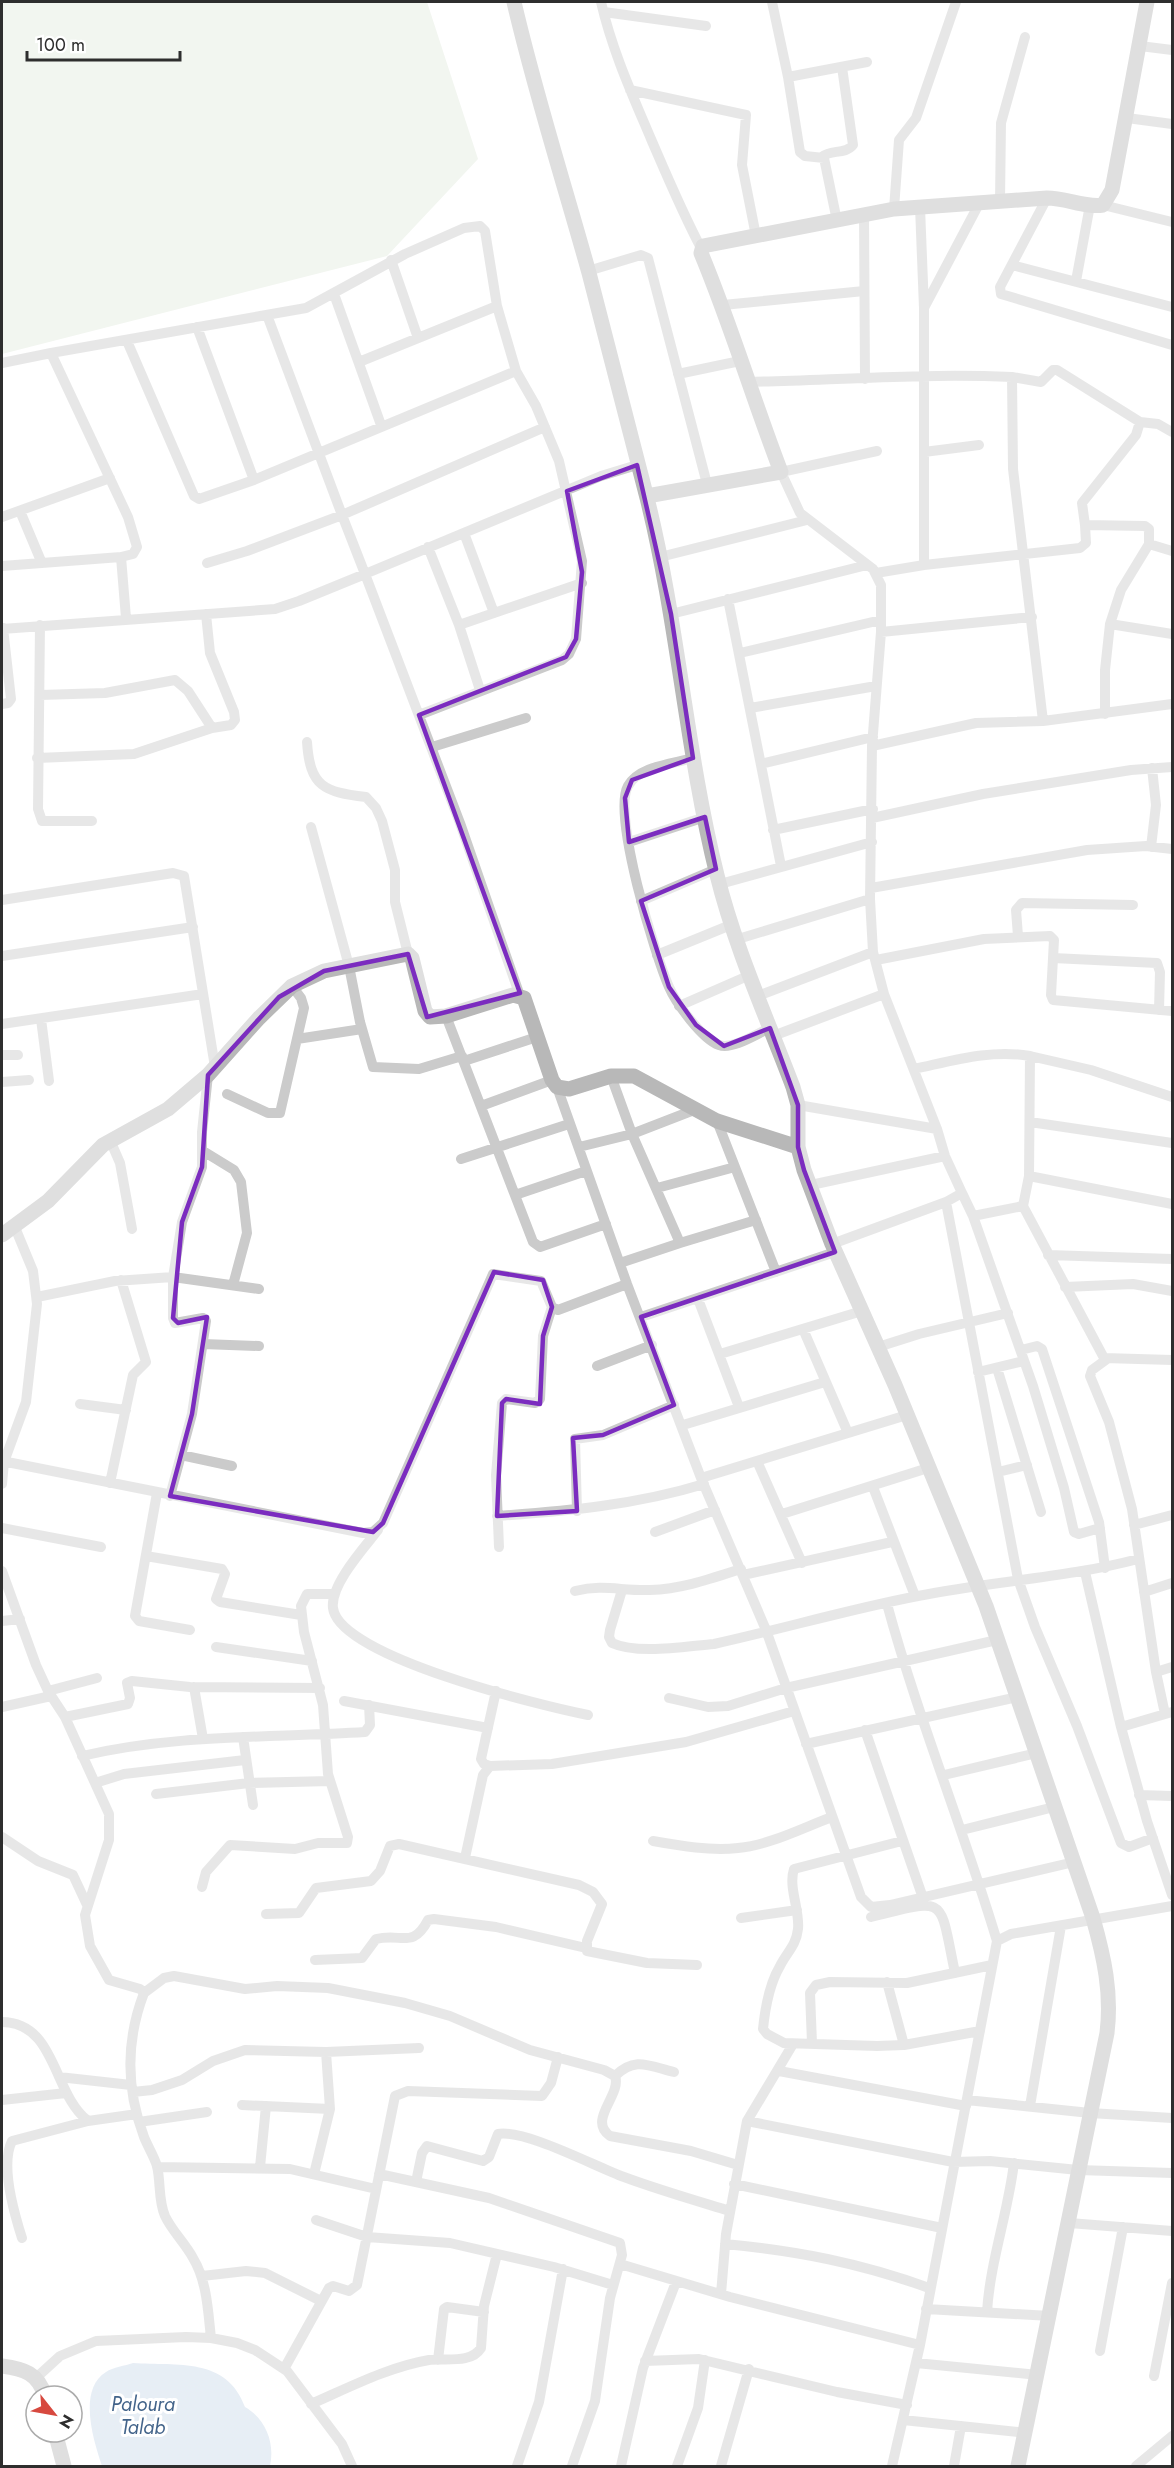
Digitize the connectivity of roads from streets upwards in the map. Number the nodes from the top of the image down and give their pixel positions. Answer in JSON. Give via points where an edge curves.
{"nodes":[{"id":1,"x":514,"y":2,"type":"edge"},
{"id":2,"x":772,"y":2,"type":"edge"},
{"id":3,"x":956,"y":2,"type":"edge"},
{"id":4,"x":1147,"y":2,"type":"edge"},
{"id":5,"x":603,"y":7,"type":"edge"},
{"id":6,"x":706,"y":26,"type":"dead end"},
{"id":7,"x":1025,"y":38,"type":"dead end"},
{"id":8,"x":1140,"y":46,"type":"junction"},
{"id":9,"x":1173,"y":50,"type":"edge"},
{"id":10,"x":867,"y":62,"type":"dead end"},
{"id":11,"x":842,"y":67,"type":"junction"},
{"id":12,"x":788,"y":77,"type":"junction"},
{"id":13,"x":630,"y":90,"type":"junction"},
{"id":14,"x":1127,"y":118,"type":"junction"},
{"id":15,"x":1173,"y":124,"type":"edge"},
{"id":16,"x":822,"y":157,"type":"junction"},
{"id":17,"x":1047,"y":198,"type":"junction"},
{"id":18,"x":1000,"y":201,"type":"junction"},
{"id":19,"x":980,"y":202,"type":"junction"},
{"id":20,"x":1096,"y":205,"type":"junction"},
{"id":21,"x":920,"y":207,"type":"junction"},
{"id":22,"x":894,"y":208,"type":"junction"},
{"id":23,"x":864,"y":215,"type":"junction"},
{"id":24,"x":837,"y":221,"type":"junction"},
{"id":25,"x":1173,"y":222,"type":"edge"},
{"id":26,"x":756,"y":236,"type":"junction"},
{"id":27,"x":701,"y":248,"type":"junction"},
{"id":28,"x":391,"y":260,"type":"junction"},
{"id":29,"x":1012,"y":265,"type":"junction"},
{"id":30,"x":588,"y":271,"type":"junction"},
{"id":31,"x":1076,"y":281,"type":"junction"},
{"id":32,"x":864,"y":291,"type":"junction"},
{"id":33,"x":334,"y":294,"type":"junction"},
{"id":34,"x":723,"y":305,"type":"junction"},
{"id":35,"x":497,"y":306,"type":"junction"},
{"id":36,"x":1173,"y":307,"type":"edge"},
{"id":37,"x":924,"y":308,"type":"junction"},
{"id":38,"x":267,"y":315,"type":"junction"},
{"id":39,"x":197,"y":327,"type":"junction"},
{"id":40,"x":418,"y":338,"type":"junction"},
{"id":41,"x":127,"y":341,"type":"junction"},
{"id":42,"x":1173,"y":345,"type":"edge"},
{"id":43,"x":51,"y":353,"type":"junction"},
{"id":44,"x":740,"y":361,"type":"junction"},
{"id":45,"x":359,"y":362,"type":"junction"},
{"id":46,"x":2,"y":363,"type":"edge"},
{"id":47,"x":516,"y":371,"type":"junction"},
{"id":48,"x":678,"y":374,"type":"junction"},
{"id":49,"x":923,"y":374,"type":"junction"},
{"id":50,"x":1012,"y":377,"type":"junction"},
{"id":51,"x":865,"y":379,"type":"junction"},
{"id":52,"x":747,"y":382,"type":"junction"},
{"id":53,"x":1140,"y":422,"type":"junction"},
{"id":54,"x":381,"y":425,"type":"junction"},
{"id":55,"x":545,"y":427,"type":"junction"},
{"id":56,"x":1173,"y":432,"type":"edge"},
{"id":57,"x":979,"y":445,"type":"dead end"},
{"id":58,"x":877,"y":451,"type":"dead end"},
{"id":59,"x":924,"y":452,"type":"junction"},
{"id":60,"x":319,"y":453,"type":"junction"},
{"id":61,"x":631,"y":466,"type":"junction"},
{"id":62,"x":781,"y":472,"type":"junction"},
{"id":63,"x":110,"y":478,"type":"junction"},
{"id":64,"x":254,"y":480,"type":"junction"},
{"id":65,"x":707,"y":484,"type":"junction"},
{"id":66,"x":567,"y":491,"type":"junction"},
{"id":67,"x":646,"y":496,"type":"junction"},
{"id":68,"x":20,"y":511,"type":"junction"},
{"id":69,"x":342,"y":515,"type":"junction"},
{"id":70,"x":2,"y":517,"type":"edge"},
{"id":71,"x":807,"y":520,"type":"junction"},
{"id":72,"x":1085,"y":525,"type":"junction"},
{"id":73,"x":464,"y":533,"type":"junction"},
{"id":74,"x":1149,"y":544,"type":"junction"},
{"id":75,"x":428,"y":548,"type":"junction"},
{"id":76,"x":1173,"y":551,"type":"edge"},
{"id":77,"x":1024,"y":554,"type":"junction"},
{"id":78,"x":121,"y":557,"type":"junction"},
{"id":79,"x":660,"y":557,"type":"junction"},
{"id":80,"x":42,"y":561,"type":"junction"},
{"id":81,"x":207,"y":562,"type":"dead end"},
{"id":82,"x":867,"y":565,"type":"junction"},
{"id":83,"x":924,"y":565,"type":"junction"},
{"id":84,"x":2,"y":566,"type":"edge"},
{"id":85,"x":876,"y":573,"type":"junction"},
{"id":86,"x":365,"y":574,"type":"junction"},
{"id":87,"x":582,"y":583,"type":"junction"},
{"id":88,"x":728,"y":598,"type":"junction"},
{"id":89,"x":494,"y":613,"type":"junction"},
{"id":90,"x":206,"y":614,"type":"junction"},
{"id":91,"x":671,"y":614,"type":"junction"},
{"id":92,"x":1032,"y":617,"type":"junction"},
{"id":93,"x":126,"y":618,"type":"junction"},
{"id":94,"x":881,"y":620,"type":"junction"},
{"id":95,"x":1110,"y":624,"type":"junction"},
{"id":96,"x":40,"y":625,"type":"junction"},
{"id":97,"x":459,"y":625,"type":"junction"},
{"id":98,"x":2,"y":629,"type":"edge"},
{"id":99,"x":881,"y":632,"type":"junction"},
{"id":100,"x":1173,"y":634,"type":"edge"},
{"id":101,"x":740,"y":653,"type":"junction"},
{"id":102,"x":876,"y":686,"type":"junction"},
{"id":103,"x":480,"y":690,"type":"junction"},
{"id":104,"x":40,"y":695,"type":"junction"},
{"id":105,"x":2,"y":704,"type":"edge"},
{"id":106,"x":1173,"y":704,"type":"edge"},
{"id":107,"x":750,"y":708,"type":"junction"},
{"id":108,"x":1105,"y":714,"type":"junction"},
{"id":109,"x":419,"y":715,"type":"junction"},
{"id":110,"x":526,"y":718,"type":"dead end"},
{"id":111,"x":1043,"y":721,"type":"junction"},
{"id":112,"x":212,"y":728,"type":"junction"},
{"id":113,"x":873,"y":741,"type":"junction"},
{"id":114,"x":307,"y":742,"type":"dead end"},
{"id":115,"x":432,"y":747,"type":"junction"},
{"id":116,"x":37,"y":758,"type":"junction"},
{"id":117,"x":693,"y":758,"type":"junction"},
{"id":118,"x":761,"y":764,"type":"junction"},
{"id":119,"x":1173,"y":767,"type":"edge"},
{"id":120,"x":1152,"y":768,"type":"junction"},
{"id":121,"x":873,"y":814,"type":"junction"},
{"id":122,"x":705,"y":817,"type":"junction"},
{"id":123,"x":92,"y":821,"type":"dead end"},
{"id":124,"x":311,"y":827,"type":"dead end"},
{"id":125,"x":773,"y":830,"type":"junction"},
{"id":126,"x":629,"y":842,"type":"junction"},
{"id":127,"x":872,"y":842,"type":"junction"},
{"id":128,"x":1151,"y":847,"type":"junction"},
{"id":129,"x":1173,"y":849,"type":"edge"},
{"id":130,"x":781,"y":866,"type":"junction"},
{"id":131,"x":718,"y":877,"type":"junction"},
{"id":132,"x":870,"y":893,"type":"junction"},
{"id":133,"x":2,"y":900,"type":"edge"},
{"id":134,"x":641,"y":901,"type":"junction"},
{"id":135,"x":1132,"y":905,"type":"dead end"},
{"id":136,"x":733,"y":924,"type":"junction"},
{"id":137,"x":193,"y":927,"type":"junction"},
{"id":138,"x":1018,"y":936,"type":"junction"},
{"id":139,"x":738,"y":939,"type":"junction"},
{"id":140,"x":408,"y":954,"type":"junction"},
{"id":141,"x":657,"y":955,"type":"junction"},
{"id":142,"x":2,"y":956,"type":"edge"},
{"id":143,"x":875,"y":956,"type":"junction"},
{"id":144,"x":1053,"y":958,"type":"junction"},
{"id":145,"x":349,"y":966,"type":"junction"},
{"id":146,"x":750,"y":975,"type":"junction"},
{"id":147,"x":292,"y":986,"type":"junction"},
{"id":148,"x":203,"y":994,"type":"junction"},
{"id":149,"x":885,"y":994,"type":"junction"},
{"id":150,"x":520,"y":996,"type":"junction"},
{"id":151,"x":758,"y":996,"type":"junction"},
{"id":152,"x":680,"y":1006,"type":"junction"},
{"id":153,"x":1158,"y":1010,"type":"junction"},
{"id":154,"x":1173,"y":1011,"type":"edge"},
{"id":155,"x":446,"y":1016,"type":"junction"},
{"id":156,"x":41,"y":1019,"type":"junction"},
{"id":157,"x":2,"y":1024,"type":"edge"},
{"id":158,"x":362,"y":1029,"type":"junction"},
{"id":159,"x":772,"y":1032,"type":"junction"},
{"id":160,"x":537,"y":1037,"type":"junction"},
{"id":161,"x":297,"y":1039,"type":"junction"},
{"id":162,"x":18,"y":1054,"type":"dead end"},
{"id":163,"x":2,"y":1056,"type":"edge"},
{"id":164,"x":1030,"y":1056,"type":"junction"},
{"id":165,"x":463,"y":1058,"type":"junction"},
{"id":166,"x":914,"y":1069,"type":"junction"},
{"id":167,"x":212,"y":1071,"type":"junction"},
{"id":168,"x":611,"y":1076,"type":"junction"},
{"id":169,"x":29,"y":1080,"type":"dead end"},
{"id":170,"x":49,"y":1081,"type":"dead end"},
{"id":171,"x":2,"y":1082,"type":"edge"},
{"id":172,"x":554,"y":1083,"type":"junction"},
{"id":173,"x":226,"y":1094,"type":"dead end"},
{"id":174,"x":1173,"y":1097,"type":"edge"},
{"id":175,"x":798,"y":1105,"type":"junction"},
{"id":176,"x":481,"y":1106,"type":"junction"},
{"id":177,"x":694,"y":1110,"type":"junction"},
{"id":178,"x":717,"y":1121,"type":"junction"},
{"id":179,"x":1030,"y":1122,"type":"junction"},
{"id":180,"x":569,"y":1124,"type":"junction"},
{"id":181,"x":937,"y":1129,"type":"junction"},
{"id":182,"x":633,"y":1134,"type":"junction"},
{"id":183,"x":110,"y":1140,"type":"junction"},
{"id":184,"x":1173,"y":1143,"type":"edge"},
{"id":185,"x":496,"y":1146,"type":"junction"},
{"id":186,"x":579,"y":1147,"type":"junction"},
{"id":187,"x":798,"y":1147,"type":"junction"},
{"id":188,"x":202,"y":1150,"type":"junction"},
{"id":189,"x":945,"y":1156,"type":"junction"},
{"id":190,"x":461,"y":1159,"type":"dead end"},
{"id":191,"x":735,"y":1167,"type":"junction"},
{"id":192,"x":586,"y":1171,"type":"junction"},
{"id":193,"x":1029,"y":1176,"type":"junction"},
{"id":194,"x":811,"y":1185,"type":"junction"},
{"id":195,"x":657,"y":1188,"type":"junction"},
{"id":196,"x":962,"y":1193,"type":"junction"},
{"id":197,"x":515,"y":1195,"type":"junction"},
{"id":198,"x":946,"y":1202,"type":"junction"},
{"id":199,"x":1173,"y":1203,"type":"edge"},
{"id":200,"x":1023,"y":1206,"type":"junction"},
{"id":201,"x":974,"y":1216,"type":"junction"},
{"id":202,"x":756,"y":1220,"type":"junction"},
{"id":203,"x":606,"y":1224,"type":"junction"},
{"id":204,"x":132,"y":1229,"type":"dead end"},
{"id":205,"x":8,"y":1230,"type":"edge"},
{"id":206,"x":680,"y":1243,"type":"junction"},
{"id":207,"x":833,"y":1248,"type":"junction"},
{"id":208,"x":1048,"y":1255,"type":"junction"},
{"id":209,"x":1173,"y":1259,"type":"edge"},
{"id":210,"x":620,"y":1263,"type":"junction"},
{"id":211,"x":776,"y":1272,"type":"junction"},
{"id":212,"x":173,"y":1277,"type":"junction"},
{"id":213,"x":121,"y":1280,"type":"junction"},
{"id":214,"x":627,"y":1284,"type":"junction"},
{"id":215,"x":233,"y":1285,"type":"junction"},
{"id":216,"x":1065,"y":1287,"type":"junction"},
{"id":217,"x":259,"y":1289,"type":"dead end"},
{"id":218,"x":1173,"y":1291,"type":"edge"},
{"id":219,"x":37,"y":1297,"type":"junction"},
{"id":220,"x":698,"y":1299,"type":"junction"},
{"id":221,"x":552,"y":1307,"type":"junction"},
{"id":222,"x":862,"y":1311,"type":"junction"},
{"id":223,"x":1008,"y":1313,"type":"junction"},
{"id":224,"x":641,"y":1317,"type":"junction"},
{"id":225,"x":963,"y":1322,"type":"junction"},
{"id":226,"x":803,"y":1329,"type":"junction"},
{"id":227,"x":202,"y":1344,"type":"junction"},
{"id":228,"x":652,"y":1345,"type":"junction"},
{"id":229,"x":259,"y":1346,"type":"dead end"},
{"id":230,"x":878,"y":1347,"type":"junction"},
{"id":231,"x":720,"y":1354,"type":"junction"},
{"id":232,"x":1023,"y":1356,"type":"junction"},
{"id":233,"x":1107,"y":1359,"type":"junction"},
{"id":234,"x":1173,"y":1360,"type":"edge"},
{"id":235,"x":597,"y":1366,"type":"dead end"},
{"id":236,"x":997,"y":1368,"type":"junction"},
{"id":237,"x":978,"y":1372,"type":"junction"},
{"id":238,"x":825,"y":1382,"type":"junction"},
{"id":239,"x":80,"y":1404,"type":"dead end"},
{"id":240,"x":674,"y":1405,"type":"junction"},
{"id":241,"x":739,"y":1407,"type":"junction"},
{"id":242,"x":126,"y":1410,"type":"junction"},
{"id":243,"x":907,"y":1415,"type":"junction"},
{"id":244,"x":682,"y":1425,"type":"junction"},
{"id":245,"x":848,"y":1433,"type":"junction"},
{"id":246,"x":181,"y":1455,"type":"junction"},
{"id":247,"x":3,"y":1461,"type":"edge"},
{"id":248,"x":757,"y":1461,"type":"junction"},
{"id":249,"x":1027,"y":1465,"type":"junction"},
{"id":250,"x":232,"y":1466,"type":"dead end"},
{"id":251,"x":928,"y":1468,"type":"junction"},
{"id":252,"x":998,"y":1472,"type":"junction"},
{"id":253,"x":703,"y":1481,"type":"junction"},
{"id":254,"x":110,"y":1483,"type":"junction"},
{"id":255,"x":2,"y":1484,"type":"edge"},
{"id":256,"x":873,"y":1487,"type":"junction"},
{"id":257,"x":157,"y":1494,"type":"junction"},
{"id":258,"x":170,"y":1496,"type":"junction"},
{"id":259,"x":715,"y":1510,"type":"junction"},
{"id":260,"x":577,"y":1511,"type":"junction"},
{"id":261,"x":1041,"y":1512,"type":"dead end"},
{"id":262,"x":782,"y":1514,"type":"junction"},
{"id":263,"x":1173,"y":1515,"type":"edge"},
{"id":264,"x":497,"y":1516,"type":"junction"},
{"id":265,"x":1134,"y":1525,"type":"junction"},
{"id":266,"x":2,"y":1528,"type":"edge"},
{"id":267,"x":1100,"y":1528,"type":"junction"},
{"id":268,"x":378,"y":1530,"type":"junction"},
{"id":269,"x":655,"y":1532,"type":"dead end"},
{"id":270,"x":892,"y":1542,"type":"junction"},
{"id":271,"x":499,"y":1546,"type":"dead end"},
{"id":272,"x":101,"y":1547,"type":"dead end"},
{"id":273,"x":146,"y":1556,"type":"junction"},
{"id":274,"x":1138,"y":1558,"type":"junction"},
{"id":275,"x":802,"y":1563,"type":"junction"},
{"id":276,"x":1105,"y":1568,"type":"junction"},
{"id":277,"x":2,"y":1572,"type":"edge"},
{"id":278,"x":742,"y":1572,"type":"junction"},
{"id":279,"x":1085,"y":1572,"type":"junction"},
{"id":280,"x":1018,"y":1579,"type":"junction"},
{"id":281,"x":1173,"y":1583,"type":"edge"},
{"id":282,"x":978,"y":1585,"type":"junction"},
{"id":283,"x":5,"y":1590,"type":"edge"},
{"id":284,"x":575,"y":1590,"type":"dead end"},
{"id":285,"x":622,"y":1590,"type":"junction"},
{"id":286,"x":1144,"y":1592,"type":"junction"},
{"id":287,"x":335,"y":1594,"type":"junction"},
{"id":288,"x":915,"y":1596,"type":"junction"},
{"id":289,"x":887,"y":1604,"type":"junction"},
{"id":290,"x":301,"y":1615,"type":"junction"},
{"id":291,"x":20,"y":1619,"type":"junction"},
{"id":292,"x":2,"y":1621,"type":"edge"},
{"id":293,"x":190,"y":1630,"type":"dead end"},
{"id":294,"x":766,"y":1630,"type":"junction"},
{"id":295,"x":997,"y":1640,"type":"junction"},
{"id":296,"x":216,"y":1647,"type":"dead end"},
{"id":297,"x":312,"y":1661,"type":"junction"},
{"id":298,"x":903,"y":1661,"type":"junction"},
{"id":299,"x":1173,"y":1667,"type":"edge"},
{"id":300,"x":1156,"y":1672,"type":"junction"},
{"id":301,"x":98,"y":1678,"type":"dead end"},
{"id":302,"x":194,"y":1687,"type":"junction"},
{"id":303,"x":320,"y":1688,"type":"junction"},
{"id":304,"x":786,"y":1688,"type":"junction"},
{"id":305,"x":496,"y":1691,"type":"junction"},
{"id":306,"x":49,"y":1693,"type":"junction"},
{"id":307,"x":1018,"y":1697,"type":"junction"},
{"id":308,"x":669,"y":1698,"type":"dead end"},
{"id":309,"x":344,"y":1701,"type":"dead end"},
{"id":310,"x":369,"y":1705,"type":"junction"},
{"id":311,"x":2,"y":1707,"type":"edge"},
{"id":312,"x":794,"y":1711,"type":"junction"},
{"id":313,"x":1169,"y":1713,"type":"edge"},
{"id":314,"x":588,"y":1715,"type":"dead end"},
{"id":315,"x":65,"y":1717,"type":"junction"},
{"id":316,"x":922,"y":1717,"type":"junction"},
{"id":317,"x":1121,"y":1727,"type":"junction"},
{"id":318,"x":488,"y":1728,"type":"junction"},
{"id":319,"x":865,"y":1730,"type":"junction"},
{"id":320,"x":326,"y":1732,"type":"junction"},
{"id":321,"x":243,"y":1737,"type":"junction"},
{"id":322,"x":203,"y":1739,"type":"junction"},
{"id":323,"x":806,"y":1744,"type":"junction"},
{"id":324,"x":1037,"y":1753,"type":"junction"},
{"id":325,"x":82,"y":1756,"type":"junction"},
{"id":326,"x":245,"y":1760,"type":"junction"},
{"id":327,"x":490,"y":1766,"type":"junction"},
{"id":328,"x":944,"y":1775,"type":"junction"},
{"id":329,"x":330,"y":1781,"type":"junction"},
{"id":330,"x":95,"y":1782,"type":"junction"},
{"id":331,"x":249,"y":1783,"type":"junction"},
{"id":332,"x":156,"y":1794,"type":"dead end"},
{"id":333,"x":1139,"y":1795,"type":"junction"},
{"id":334,"x":1173,"y":1796,"type":"edge"},
{"id":335,"x":253,"y":1805,"type":"dead end"},
{"id":336,"x":1054,"y":1808,"type":"junction"},
{"id":337,"x":832,"y":1817,"type":"junction"},
{"id":338,"x":962,"y":1830,"type":"junction"},
{"id":339,"x":2,"y":1837,"type":"edge"},
{"id":340,"x":1153,"y":1838,"type":"junction"},
{"id":341,"x":902,"y":1841,"type":"junction"},
{"id":342,"x":654,"y":1842,"type":"dead end"},
{"id":343,"x":846,"y":1856,"type":"junction"},
{"id":344,"x":465,"y":1858,"type":"junction"},
{"id":345,"x":1074,"y":1862,"type":"junction"},
{"id":346,"x":979,"y":1883,"type":"junction"},
{"id":347,"x":202,"y":1887,"type":"dead end"},
{"id":348,"x":1173,"y":1895,"type":"edge"},
{"id":349,"x":923,"y":1898,"type":"junction"},
{"id":350,"x":87,"y":1905,"type":"junction"},
{"id":351,"x":1173,"y":1906,"type":"edge"},
{"id":352,"x":797,"y":1911,"type":"junction"},
{"id":353,"x":266,"y":1914,"type":"dead end"},
{"id":354,"x":871,"y":1917,"type":"dead end"},
{"id":355,"x":741,"y":1918,"type":"dead end"},
{"id":356,"x":1093,"y":1918,"type":"junction"},
{"id":357,"x":1061,"y":1926,"type":"junction"},
{"id":358,"x":997,"y":1941,"type":"junction"},
{"id":359,"x":586,"y":1948,"type":"junction"},
{"id":360,"x":315,"y":1960,"type":"dead end"},
{"id":361,"x":696,"y":1965,"type":"dead end"},
{"id":362,"x":993,"y":1965,"type":"junction"},
{"id":363,"x":955,"y":1973,"type":"junction"},
{"id":364,"x":887,"y":1982,"type":"junction"},
{"id":365,"x":144,"y":1993,"type":"junction"},
{"id":366,"x":2,"y":2022,"type":"edge"},
{"id":367,"x":980,"y":2031,"type":"junction"},
{"id":368,"x":812,"y":2043,"type":"junction"},
{"id":369,"x":793,"y":2044,"type":"junction"},
{"id":370,"x":904,"y":2045,"type":"junction"},
{"id":371,"x":419,"y":2048,"type":"dead end"},
{"id":372,"x":326,"y":2052,"type":"junction"},
{"id":373,"x":558,"y":2057,"type":"junction"},
{"id":374,"x":779,"y":2071,"type":"junction"},
{"id":375,"x":674,"y":2072,"type":"dead end"},
{"id":376,"x":615,"y":2076,"type":"junction"},
{"id":377,"x":59,"y":2077,"type":"junction"},
{"id":378,"x":132,"y":2089,"type":"junction"},
{"id":379,"x":66,"y":2093,"type":"junction"},
{"id":380,"x":2,"y":2100,"type":"edge"},
{"id":381,"x":967,"y":2103,"type":"junction"},
{"id":382,"x":242,"y":2105,"type":"dead end"},
{"id":383,"x":266,"y":2106,"type":"junction"},
{"id":384,"x":1030,"y":2106,"type":"junction"},
{"id":385,"x":330,"y":2109,"type":"junction"},
{"id":386,"x":207,"y":2112,"type":"dead end"},
{"id":387,"x":1090,"y":2113,"type":"junction"},
{"id":388,"x":138,"y":2118,"type":"junction"},
{"id":389,"x":1173,"y":2118,"type":"edge"},
{"id":390,"x":88,"y":2121,"type":"junction"},
{"id":391,"x":747,"y":2121,"type":"junction"},
{"id":392,"x":953,"y":2162,"type":"junction"},
{"id":393,"x":1014,"y":2163,"type":"junction"},
{"id":394,"x":738,"y":2165,"type":"junction"},
{"id":395,"x":157,"y":2167,"type":"junction"},
{"id":396,"x":260,"y":2167,"type":"junction"},
{"id":397,"x":1078,"y":2170,"type":"junction"},
{"id":398,"x":1173,"y":2173,"type":"edge"},
{"id":399,"x":314,"y":2174,"type":"junction"},
{"id":400,"x":379,"y":2174,"type":"junction"},
{"id":401,"x":416,"y":2182,"type":"junction"},
{"id":402,"x":734,"y":2184,"type":"junction"},
{"id":403,"x":376,"y":2189,"type":"junction"},
{"id":404,"x":730,"y":2211,"type":"junction"},
{"id":405,"x":316,"y":2220,"type":"dead end"},
{"id":406,"x":1069,"y":2223,"type":"junction"},
{"id":407,"x":1123,"y":2227,"type":"junction"},
{"id":408,"x":942,"y":2228,"type":"junction"},
{"id":409,"x":1173,"y":2231,"type":"edge"},
{"id":410,"x":367,"y":2237,"type":"junction"},
{"id":411,"x":22,"y":2238,"type":"dead end"},
{"id":412,"x":725,"y":2244,"type":"junction"},
{"id":413,"x":497,"y":2254,"type":"junction"},
{"id":414,"x":620,"y":2264,"type":"junction"},
{"id":415,"x":562,"y":2269,"type":"junction"},
{"id":416,"x":202,"y":2276,"type":"junction"},
{"id":417,"x":676,"y":2282,"type":"junction"},
{"id":418,"x":1173,"y":2283,"type":"edge"},
{"id":419,"x":613,"y":2285,"type":"junction"},
{"id":420,"x":929,"y":2288,"type":"junction"},
{"id":421,"x":721,"y":2294,"type":"junction"},
{"id":422,"x":321,"y":2301,"type":"junction"},
{"id":423,"x":926,"y":2309,"type":"junction"},
{"id":424,"x":484,"y":2312,"type":"junction"},
{"id":425,"x":987,"y":2312,"type":"junction"},
{"id":426,"x":1050,"y":2316,"type":"junction"},
{"id":427,"x":211,"y":2338,"type":"junction"},
{"id":428,"x":920,"y":2344,"type":"junction"},
{"id":429,"x":1100,"y":2351,"type":"dead end"},
{"id":430,"x":438,"y":2360,"type":"junction"},
{"id":431,"x":705,"y":2360,"type":"junction"},
{"id":432,"x":645,"y":2361,"type":"junction"},
{"id":433,"x":916,"y":2363,"type":"junction"},
{"id":434,"x":2,"y":2366,"type":"edge"},
{"id":435,"x":284,"y":2369,"type":"junction"},
{"id":436,"x":749,"y":2369,"type":"junction"},
{"id":437,"x":1038,"y":2375,"type":"junction"},
{"id":438,"x":1154,"y":2376,"type":"dead end"},
{"id":439,"x":37,"y":2377,"type":"junction"},
{"id":440,"x":40,"y":2384,"type":"edge"},
{"id":441,"x":310,"y":2404,"type":"junction"},
{"id":442,"x":907,"y":2405,"type":"junction"},
{"id":443,"x":903,"y":2420,"type":"junction"},
{"id":444,"x":961,"y":2427,"type":"junction"},
{"id":445,"x":1027,"y":2433,"type":"junction"},
{"id":446,"x":1173,"y":2436,"type":"edge"},
{"id":447,"x":58,"y":2444,"type":"edge"},
{"id":448,"x":64,"y":2466,"type":"edge"},
{"id":449,"x":352,"y":2466,"type":"edge"},
{"id":450,"x":517,"y":2466,"type":"edge"},
{"id":451,"x":572,"y":2466,"type":"edge"},
{"id":452,"x":621,"y":2466,"type":"edge"},
{"id":453,"x":677,"y":2466,"type":"edge"},
{"id":454,"x":721,"y":2466,"type":"edge"},
{"id":455,"x":892,"y":2466,"type":"edge"},
{"id":456,"x":954,"y":2466,"type":"edge"},
{"id":457,"x":1018,"y":2466,"type":"edge"},
{"id":458,"x":1136,"y":2466,"type":"edge"}],
"edges":[{"from":1,"to":30,"type":"street","via":[[534,87]]},
{"from":2,"to":12,"type":"street"},
{"from":3,"to":22,"type":"street","via":[[916,118],[899,140]]},
{"from":4,"to":8,"type":"street"},
{"from":5,"to":6,"type":"street"},
{"from":5,"to":13,"type":"street"},
{"from":7,"to":18,"type":"street","via":[[1001,123]]},
{"from":8,"to":9,"type":"street"},
{"from":8,"to":14,"type":"street"},
{"from":10,"to":11,"type":"street"},
{"from":11,"to":12,"type":"street"},
{"from":11,"to":16,"type":"street","via":[[853,145],[849,150]]},
{"from":12,"to":16,"type":"street","via":[[800,152]]},
{"from":13,"to":26,"type":"street","via":[[745,114],[742,165]]},
{"from":13,"to":27,"type":"street"},
{"from":14,"to":15,"type":"street"},
{"from":14,"to":20,"type":"street","via":[[1112,190]]},
{"from":16,"to":24,"type":"street"},
{"from":17,"to":18,"type":"street"},
{"from":17,"to":20,"type":"street"},
{"from":17,"to":29,"type":"street"},
{"from":18,"to":19,"type":"street"},
{"from":19,"to":21,"type":"street"},
{"from":19,"to":37,"type":"street"},
{"from":20,"to":25,"type":"street"},
{"from":20,"to":31,"type":"street"},
{"from":21,"to":22,"type":"street"},
{"from":21,"to":37,"type":"street"},
{"from":22,"to":23,"type":"street"},
{"from":23,"to":24,"type":"street"},
{"from":23,"to":32,"type":"street"},
{"from":24,"to":26,"type":"street"},
{"from":26,"to":27,"type":"street","via":[[709,243]]},
{"from":27,"to":34,"type":"street"},
{"from":28,"to":33,"type":"street"},
{"from":28,"to":35,"type":"street","via":[[464,228],[480,226],[488,242]]},
{"from":28,"to":40,"type":"street"},
{"from":29,"to":31,"type":"street"},
{"from":29,"to":42,"type":"street","via":[[1000,287],[1006,298]]},
{"from":30,"to":48,"type":"street","via":[[641,255],[648,258]]},
{"from":30,"to":61,"type":"street"},
{"from":31,"to":36,"type":"street"},
{"from":32,"to":34,"type":"street"},
{"from":32,"to":51,"type":"street"},
{"from":33,"to":38,"type":"street","via":[[306,308]]},
{"from":33,"to":45,"type":"street"},
{"from":34,"to":44,"type":"street"},
{"from":35,"to":40,"type":"street"},
{"from":35,"to":47,"type":"street"},
{"from":37,"to":49,"type":"street"},
{"from":38,"to":39,"type":"street"},
{"from":38,"to":60,"type":"street"},
{"from":39,"to":41,"type":"street"},
{"from":39,"to":64,"type":"street"},
{"from":40,"to":45,"type":"street"},
{"from":41,"to":43,"type":"street"},
{"from":41,"to":64,"type":"street","via":[[194,496],[202,499]]},
{"from":43,"to":46,"type":"street"},
{"from":43,"to":63,"type":"street"},
{"from":44,"to":48,"type":"street"},
{"from":44,"to":52,"type":"street"},
{"from":45,"to":54,"type":"street"},
{"from":47,"to":54,"type":"street"},
{"from":47,"to":55,"type":"street"},
{"from":48,"to":65,"type":"street"},
{"from":49,"to":50,"type":"street"},
{"from":49,"to":51,"type":"street"},
{"from":49,"to":59,"type":"street"},
{"from":50,"to":53,"type":"street","via":[[1041,382],[1057,370]]},
{"from":50,"to":77,"type":"street","via":[[1013,469]]},
{"from":51,"to":52,"type":"street"},
{"from":52,"to":62,"type":"street"},
{"from":53,"to":56,"type":"street","via":[[1158,424]]},
{"from":53,"to":72,"type":"street","via":[[1136,435],[1082,503]]},
{"from":54,"to":60,"type":"street"},
{"from":55,"to":66,"type":"street"},
{"from":55,"to":69,"type":"street"},
{"from":57,"to":59,"type":"street"},
{"from":58,"to":62,"type":"street"},
{"from":59,"to":83,"type":"street"},
{"from":60,"to":64,"type":"street"},
{"from":60,"to":69,"type":"street"},
{"from":61,"to":66,"type":"street"},
{"from":61,"to":67,"type":"street"},
{"from":62,"to":65,"type":"street"},
{"from":62,"to":71,"type":"street"},
{"from":63,"to":68,"type":"street"},
{"from":63,"to":78,"type":"street","via":[[137,547],[133,554]]},
{"from":65,"to":67,"type":"street"},
{"from":66,"to":73,"type":"street"},
{"from":66,"to":87,"type":"street","via":[[582,561]]},
{"from":67,"to":79,"type":"street"},
{"from":68,"to":70,"type":"street"},
{"from":68,"to":80,"type":"street"},
{"from":69,"to":81,"type":"street"},
{"from":69,"to":86,"type":"street"},
{"from":71,"to":79,"type":"street"},
{"from":71,"to":82,"type":"street"},
{"from":72,"to":74,"type":"street","via":[[1145,526],[1149,529]]},
{"from":72,"to":77,"type":"street","via":[[1084,547]]},
{"from":73,"to":75,"type":"street"},
{"from":73,"to":89,"type":"street"},
{"from":74,"to":76,"type":"street"},
{"from":74,"to":95,"type":"street","via":[[1121,590]]},
{"from":75,"to":86,"type":"street"},
{"from":75,"to":97,"type":"street"},
{"from":77,"to":83,"type":"street"},
{"from":77,"to":92,"type":"street"},
{"from":78,"to":80,"type":"street"},
{"from":78,"to":93,"type":"street"},
{"from":79,"to":91,"type":"street"},
{"from":80,"to":84,"type":"street"},
{"from":82,"to":85,"type":"street"},
{"from":82,"to":88,"type":"street"},
{"from":83,"to":85,"type":"street"},
{"from":85,"to":94,"type":"street"},
{"from":86,"to":90,"type":"street","via":[[286,606]]},
{"from":86,"to":109,"type":"street"},
{"from":87,"to":89,"type":"street"},
{"from":87,"to":103,"type":"street","via":[[576,639],[567,657]]},
{"from":88,"to":91,"type":"street"},
{"from":88,"to":101,"type":"street"},
{"from":89,"to":97,"type":"street"},
{"from":90,"to":93,"type":"street"},
{"from":90,"to":112,"type":"street","via":[[210,653],[235,717],[231,725]]},
{"from":91,"to":117,"type":"street"},
{"from":92,"to":99,"type":"street"},
{"from":92,"to":111,"type":"street"},
{"from":93,"to":96,"type":"street"},
{"from":94,"to":99,"type":"street"},
{"from":94,"to":101,"type":"street"},
{"from":95,"to":100,"type":"street"},
{"from":95,"to":108,"type":"street"},
{"from":96,"to":98,"type":"street"},
{"from":96,"to":104,"type":"street"},
{"from":97,"to":103,"type":"street"},
{"from":98,"to":105,"type":"street","via":[[11,699]]},
{"from":99,"to":102,"type":"street"},
{"from":101,"to":107,"type":"street"},
{"from":102,"to":107,"type":"street"},
{"from":102,"to":113,"type":"street"},
{"from":103,"to":109,"type":"street"},
{"from":104,"to":112,"type":"street","via":[[105,693],[175,680],[188,691]]},
{"from":104,"to":116,"type":"street"},
{"from":106,"to":108,"type":"street"},
{"from":107,"to":118,"type":"street"},
{"from":108,"to":111,"type":"street"},
{"from":109,"to":115,"type":"street"},
{"from":110,"to":115,"type":"street"},
{"from":111,"to":113,"type":"street","via":[[976,723]]},
{"from":112,"to":116,"type":"street","via":[[134,754]]},
{"from":113,"to":118,"type":"street"},
{"from":113,"to":121,"type":"street"},
{"from":114,"to":140,"type":"street","via":[[308,764],[318,781],[336,793],[366,797],[376,808],[397,877],[395,902]]},
{"from":115,"to":150,"type":"street"},
{"from":116,"to":123,"type":"street","via":[[38,809],[42,821]]},
{"from":117,"to":122,"type":"street"},
{"from":117,"to":126,"type":"street","via":[[646,771],[632,780],[625,798]]},
{"from":118,"to":125,"type":"street"},
{"from":119,"to":120,"type":"street"},
{"from":120,"to":121,"type":"street"},
{"from":120,"to":128,"type":"street","via":[[1156,805]]},
{"from":121,"to":125,"type":"street"},
{"from":121,"to":127,"type":"street"},
{"from":122,"to":126,"type":"street"},
{"from":122,"to":131,"type":"street"},
{"from":124,"to":145,"type":"street"},
{"from":125,"to":130,"type":"street"},
{"from":126,"to":134,"type":"street"},
{"from":127,"to":130,"type":"street"},
{"from":127,"to":132,"type":"street"},
{"from":128,"to":129,"type":"street"},
{"from":128,"to":132,"type":"street","via":[[1087,850]]},
{"from":130,"to":131,"type":"street"},
{"from":131,"to":134,"type":"street"},
{"from":131,"to":136,"type":"street"},
{"from":132,"to":139,"type":"street"},
{"from":132,"to":143,"type":"street"},
{"from":133,"to":137,"type":"street","via":[[179,873],[186,880]]},
{"from":134,"to":141,"type":"street"},
{"from":135,"to":138,"type":"street","via":[[1022,903],[1016,910]]},
{"from":136,"to":139,"type":"street"},
{"from":136,"to":141,"type":"street"},
{"from":137,"to":142,"type":"street"},
{"from":137,"to":148,"type":"street"},
{"from":138,"to":143,"type":"street"},
{"from":138,"to":144,"type":"street","via":[[1050,936],[1054,940]]},
{"from":139,"to":146,"type":"street"},
{"from":140,"to":145,"type":"street"},
{"from":140,"to":155,"type":"street","via":[[425,1011],[430,1017]]},
{"from":141,"to":152,"type":"street"},
{"from":143,"to":149,"type":"street"},
{"from":143,"to":151,"type":"street"},
{"from":144,"to":153,"type":"street","via":[[1051,995],[1056,1001]]},
{"from":144,"to":153,"type":"street","via":[[1157,963]]},
{"from":145,"to":147,"type":"street","via":[[310,976]]},
{"from":145,"to":158,"type":"street"},
{"from":146,"to":151,"type":"street"},
{"from":146,"to":152,"type":"street"},
{"from":147,"to":161,"type":"street","via":[[303,1002]]},
{"from":147,"to":167,"type":"street"},
{"from":148,"to":156,"type":"street"},
{"from":148,"to":167,"type":"street"},
{"from":149,"to":159,"type":"street"},
{"from":149,"to":166,"type":"street"},
{"from":150,"to":155,"type":"street","via":[[507,996]]},
{"from":150,"to":160,"type":"street","via":[[526,1000]]},
{"from":151,"to":159,"type":"street"},
{"from":152,"to":159,"type":"street","via":[[720,1046]]},
{"from":153,"to":154,"type":"street"},
{"from":155,"to":165,"type":"street"},
{"from":156,"to":157,"type":"street"},
{"from":156,"to":170,"type":"street"},
{"from":158,"to":161,"type":"street"},
{"from":158,"to":165,"type":"street","via":[[370,1063],[376,1069],[419,1069]]},
{"from":159,"to":175,"type":"street"},
{"from":160,"to":165,"type":"street"},
{"from":160,"to":172,"type":"street"},
{"from":161,"to":173,"type":"street","via":[[280,1113],[268,1113]]},
{"from":162,"to":163,"type":"street"},
{"from":164,"to":166,"type":"street","via":[[988,1054]]},
{"from":164,"to":174,"type":"street","via":[[1091,1070]]},
{"from":164,"to":179,"type":"street"},
{"from":165,"to":176,"type":"street"},
{"from":166,"to":181,"type":"street"},
{"from":167,"to":183,"type":"street","via":[[156,1118]]},
{"from":167,"to":188,"type":"street"},
{"from":168,"to":172,"type":"street","via":[[569,1089]]},
{"from":168,"to":177,"type":"street","via":[[645,1080]]},
{"from":168,"to":182,"type":"street"},
{"from":169,"to":171,"type":"street"},
{"from":172,"to":176,"type":"street"},
{"from":172,"to":180,"type":"street"},
{"from":175,"to":181,"type":"street"},
{"from":175,"to":187,"type":"street"},
{"from":176,"to":185,"type":"street"},
{"from":177,"to":178,"type":"street"},
{"from":177,"to":182,"type":"street"},
{"from":178,"to":187,"type":"street"},
{"from":178,"to":191,"type":"street"},
{"from":179,"to":184,"type":"street"},
{"from":179,"to":193,"type":"street"},
{"from":180,"to":185,"type":"street"},
{"from":180,"to":186,"type":"street"},
{"from":181,"to":189,"type":"street"},
{"from":182,"to":186,"type":"street"},
{"from":182,"to":195,"type":"street"},
{"from":183,"to":204,"type":"street","via":[[120,1163]]},
{"from":183,"to":205,"type":"street","via":[[48,1201]]},
{"from":185,"to":190,"type":"street"},
{"from":185,"to":197,"type":"street"},
{"from":186,"to":192,"type":"street"},
{"from":187,"to":194,"type":"street"},
{"from":188,"to":212,"type":"street","via":[[202,1167],[183,1222]]},
{"from":188,"to":215,"type":"street","via":[[234,1170],[241,1182],[247,1233]]},
{"from":189,"to":194,"type":"street"},
{"from":189,"to":196,"type":"street"},
{"from":191,"to":195,"type":"street"},
{"from":191,"to":202,"type":"street"},
{"from":192,"to":197,"type":"street"},
{"from":192,"to":203,"type":"street"},
{"from":193,"to":199,"type":"street"},
{"from":193,"to":200,"type":"street"},
{"from":194,"to":207,"type":"street"},
{"from":195,"to":206,"type":"street"},
{"from":196,"to":198,"type":"street"},
{"from":196,"to":201,"type":"street"},
{"from":197,"to":203,"type":"street","via":[[533,1242],[540,1247]]},
{"from":198,"to":207,"type":"street"},
{"from":198,"to":225,"type":"street"},
{"from":200,"to":201,"type":"street"},
{"from":200,"to":208,"type":"street"},
{"from":201,"to":223,"type":"street"},
{"from":202,"to":206,"type":"street"},
{"from":202,"to":211,"type":"street"},
{"from":203,"to":210,"type":"street"},
{"from":205,"to":219,"type":"street","via":[[33,1271]]},
{"from":206,"to":210,"type":"street"},
{"from":207,"to":211,"type":"street"},
{"from":207,"to":222,"type":"street"},
{"from":208,"to":209,"type":"street"},
{"from":208,"to":216,"type":"street"},
{"from":210,"to":214,"type":"street"},
{"from":211,"to":220,"type":"street"},
{"from":212,"to":213,"type":"street"},
{"from":212,"to":215,"type":"street"},
{"from":212,"to":227,"type":"street","via":[[173,1321],[206,1319]]},
{"from":213,"to":219,"type":"street"},
{"from":213,"to":242,"type":"street","via":[[146,1362],[133,1375]]},
{"from":214,"to":221,"type":"street","via":[[562,1309]]},
{"from":214,"to":224,"type":"street"},
{"from":215,"to":217,"type":"street"},
{"from":216,"to":218,"type":"street","via":[[1133,1284]]},
{"from":216,"to":233,"type":"street"},
{"from":219,"to":247,"type":"street","via":[[26,1401]]},
{"from":220,"to":224,"type":"street"},
{"from":220,"to":231,"type":"street"},
{"from":221,"to":264,"type":"street","via":[[543,1336],[540,1399],[536,1403],[506,1399],[502,1403]]},
{"from":221,"to":268,"type":"street","via":[[541,1281],[494,1274]]},
{"from":222,"to":226,"type":"street"},
{"from":222,"to":230,"type":"street"},
{"from":223,"to":225,"type":"street"},
{"from":223,"to":232,"type":"street"},
{"from":224,"to":228,"type":"street"},
{"from":225,"to":230,"type":"street"},
{"from":225,"to":237,"type":"street"},
{"from":226,"to":231,"type":"street"},
{"from":226,"to":238,"type":"street"},
{"from":227,"to":229,"type":"street"},
{"from":227,"to":246,"type":"street"},
{"from":228,"to":235,"type":"street"},
{"from":228,"to":240,"type":"street"},
{"from":230,"to":243,"type":"street"},
{"from":231,"to":241,"type":"street"},
{"from":232,"to":236,"type":"street"},
{"from":232,"to":267,"type":"street","via":[[1075,1533]]},
{"from":232,"to":267,"type":"street","via":[[1037,1346],[1042,1349]]},
{"from":233,"to":234,"type":"street"},
{"from":233,"to":265,"type":"street","via":[[1090,1376],[1120,1460]]},
{"from":236,"to":237,"type":"street"},
{"from":236,"to":249,"type":"street"},
{"from":237,"to":252,"type":"street"},
{"from":238,"to":241,"type":"street"},
{"from":238,"to":245,"type":"street"},
{"from":239,"to":242,"type":"street"},
{"from":240,"to":244,"type":"street"},
{"from":240,"to":260,"type":"street","via":[[603,1435],[575,1439]]},
{"from":241,"to":244,"type":"street"},
{"from":242,"to":254,"type":"street"},
{"from":243,"to":245,"type":"street"},
{"from":243,"to":251,"type":"street"},
{"from":244,"to":253,"type":"street"},
{"from":245,"to":248,"type":"street"},
{"from":246,"to":250,"type":"street"},
{"from":246,"to":258,"type":"street"},
{"from":247,"to":254,"type":"street"},
{"from":247,"to":255,"type":"street"},
{"from":248,"to":253,"type":"street"},
{"from":248,"to":262,"type":"street"},
{"from":249,"to":252,"type":"street"},
{"from":249,"to":261,"type":"street"},
{"from":251,"to":256,"type":"street"},
{"from":251,"to":282,"type":"street"},
{"from":252,"to":280,"type":"street"},
{"from":253,"to":259,"type":"street"},
{"from":253,"to":260,"type":"street","via":[[622,1504]]},
{"from":254,"to":257,"type":"street"},
{"from":256,"to":262,"type":"street"},
{"from":256,"to":270,"type":"street"},
{"from":257,"to":258,"type":"street"},
{"from":257,"to":273,"type":"street"},
{"from":258,"to":268,"type":"street","via":[[363,1533]]},
{"from":259,"to":269,"type":"street"},
{"from":259,"to":278,"type":"street"},
{"from":260,"to":264,"type":"street"},
{"from":262,"to":275,"type":"street"},
{"from":263,"to":265,"type":"street"},
{"from":264,"to":271,"type":"street"},
{"from":265,"to":274,"type":"street"},
{"from":266,"to":272,"type":"street"},
{"from":267,"to":276,"type":"street"},
{"from":268,"to":287,"type":"street"},
{"from":270,"to":275,"type":"street"},
{"from":270,"to":288,"type":"street"},
{"from":273,"to":290,"type":"street","via":[[222,1569],[225,1574],[216,1599],[220,1602]]},
{"from":273,"to":293,"type":"street","via":[[136,1619]]},
{"from":274,"to":276,"type":"street"},
{"from":274,"to":286,"type":"street"},
{"from":275,"to":278,"type":"street"},
{"from":276,"to":279,"type":"street"},
{"from":277,"to":283,"type":"street"},
{"from":278,"to":285,"type":"street","via":[[679,1588]]},
{"from":278,"to":294,"type":"street"},
{"from":279,"to":280,"type":"street"},
{"from":279,"to":317,"type":"street"},
{"from":280,"to":282,"type":"street"},
{"from":280,"to":340,"type":"street","via":[[1121,1843],[1129,1847]]},
{"from":281,"to":286,"type":"street"},
{"from":282,"to":288,"type":"street"},
{"from":282,"to":295,"type":"street"},
{"from":283,"to":291,"type":"street"},
{"from":284,"to":285,"type":"street","via":[[598,1586]]},
{"from":285,"to":294,"type":"street","via":[[609,1637],[615,1645],[671,1649],[714,1644]]},
{"from":286,"to":300,"type":"street"},
{"from":287,"to":290,"type":"street","via":[[307,1594],[302,1599]]},
{"from":287,"to":305,"type":"street","via":[[335,1616],[365,1642],[406,1662]]},
{"from":288,"to":289,"type":"street"},
{"from":289,"to":294,"type":"street"},
{"from":289,"to":298,"type":"street"},
{"from":290,"to":297,"type":"street"},
{"from":291,"to":292,"type":"street"},
{"from":291,"to":306,"type":"street"},
{"from":294,"to":304,"type":"street"},
{"from":295,"to":298,"type":"street"},
{"from":295,"to":307,"type":"street"},
{"from":296,"to":297,"type":"street"},
{"from":297,"to":303,"type":"street"},
{"from":298,"to":304,"type":"street"},
{"from":298,"to":316,"type":"street"},
{"from":299,"to":300,"type":"street"},
{"from":300,"to":313,"type":"street"},
{"from":301,"to":306,"type":"street"},
{"from":302,"to":303,"type":"street"},
{"from":302,"to":315,"type":"street","via":[[130,1681],[126,1686],[128,1704]]},
{"from":302,"to":322,"type":"street"},
{"from":303,"to":320,"type":"street"},
{"from":304,"to":308,"type":"street","via":[[718,1707]]},
{"from":304,"to":312,"type":"street"},
{"from":305,"to":314,"type":"street"},
{"from":305,"to":318,"type":"street"},
{"from":306,"to":311,"type":"street"},
{"from":306,"to":315,"type":"street"},
{"from":307,"to":316,"type":"street"},
{"from":307,"to":324,"type":"street"},
{"from":309,"to":310,"type":"street"},
{"from":310,"to":318,"type":"street"},
{"from":310,"to":320,"type":"street","via":[[370,1725],[364,1732]]},
{"from":312,"to":323,"type":"street"},
{"from":312,"to":327,"type":"street","via":[[686,1742],[552,1764]]},
{"from":313,"to":317,"type":"street"},
{"from":315,"to":325,"type":"street"},
{"from":316,"to":319,"type":"street"},
{"from":316,"to":328,"type":"street"},
{"from":317,"to":333,"type":"street"},
{"from":318,"to":327,"type":"street","via":[[481,1759]]},
{"from":319,"to":323,"type":"street"},
{"from":319,"to":341,"type":"street"},
{"from":320,"to":321,"type":"street"},
{"from":320,"to":329,"type":"street"},
{"from":321,"to":322,"type":"street"},
{"from":321,"to":326,"type":"street"},
{"from":322,"to":325,"type":"street","via":[[127,1746]]},
{"from":323,"to":337,"type":"street"},
{"from":324,"to":328,"type":"street"},
{"from":324,"to":336,"type":"street"},
{"from":325,"to":330,"type":"street"},
{"from":326,"to":330,"type":"street","via":[[124,1774]]},
{"from":326,"to":331,"type":"street"},
{"from":327,"to":344,"type":"street","via":[[483,1775]]},
{"from":328,"to":338,"type":"street"},
{"from":329,"to":331,"type":"street"},
{"from":329,"to":347,"type":"street","via":[[348,1836],[347,1844],[318,1843],[295,1849],[230,1845],[206,1872]]},
{"from":330,"to":350,"type":"street","via":[[109,1814],[110,1828]]},
{"from":331,"to":332,"type":"street"},
{"from":331,"to":335,"type":"street"},
{"from":333,"to":334,"type":"street"},
{"from":333,"to":340,"type":"street"},
{"from":336,"to":338,"type":"street"},
{"from":336,"to":345,"type":"street"},
{"from":337,"to":342,"type":"street","via":[[740,1848]]},
{"from":337,"to":343,"type":"street"},
{"from":338,"to":346,"type":"street"},
{"from":339,"to":350,"type":"street","via":[[38,1861],[73,1875]]},
{"from":340,"to":348,"type":"street"},
{"from":341,"to":343,"type":"street"},
{"from":341,"to":349,"type":"street"},
{"from":343,"to":349,"type":"street","via":[[861,1897],[868,1905],[876,1908]]},
{"from":343,"to":352,"type":"street","via":[[794,1869]]},
{"from":344,"to":353,"type":"street","via":[[394,1844],[371,1881],[316,1888],[299,1913]]},
{"from":344,"to":359,"type":"street","via":[[572,1882],[592,1892],[600,1900],[601,1912]]},
{"from":345,"to":346,"type":"street"},
{"from":345,"to":356,"type":"street"},
{"from":346,"to":349,"type":"street"},
{"from":346,"to":358,"type":"street"},
{"from":350,"to":365,"type":"street","via":[[84,1924],[103,1974],[116,1984]]},
{"from":351,"to":356,"type":"street"},
{"from":352,"to":355,"type":"street"},
{"from":352,"to":369,"type":"street","via":[[795,1946],[776,1972],[763,2029],[777,2041]]},
{"from":354,"to":363,"type":"street","via":[[927,1904],[938,1908],[944,1917]]},
{"from":356,"to":357,"type":"street"},
{"from":356,"to":387,"type":"street","via":[[1105,1962],[1110,2016]]},
{"from":357,"to":358,"type":"street","via":[[1005,1935]]},
{"from":357,"to":384,"type":"street"},
{"from":358,"to":362,"type":"street"},
{"from":359,"to":360,"type":"street","via":[[496,1927],[434,1919],[428,1920],[417,1936],[376,1939],[362,1958]]},
{"from":359,"to":361,"type":"street","via":[[595,1954],[630,1960]]},
{"from":362,"to":363,"type":"street"},
{"from":362,"to":367,"type":"street"},
{"from":363,"to":364,"type":"street","via":[[907,1983]]},
{"from":364,"to":368,"type":"street","via":[[816,1985],[810,1993]]},
{"from":364,"to":370,"type":"street"},
{"from":365,"to":373,"type":"street","via":[[164,1978],[174,1976],[245,1989],[328,1988],[405,2003]]},
{"from":365,"to":378,"type":"street","via":[[131,2042]]},
{"from":366,"to":377,"type":"street","via":[[23,2025],[34,2032]]},
{"from":367,"to":370,"type":"street"},
{"from":367,"to":381,"type":"street"},
{"from":368,"to":369,"type":"street"},
{"from":368,"to":370,"type":"street"},
{"from":369,"to":374,"type":"street"},
{"from":371,"to":372,"type":"street"},
{"from":372,"to":378,"type":"street","via":[[245,2050],[213,2061],[182,2080],[152,2090]]},
{"from":372,"to":385,"type":"street"},
{"from":373,"to":376,"type":"street"},
{"from":373,"to":400,"type":"street","via":[[548,2090],[542,2096],[408,2091],[398,2094],[393,2100]]},
{"from":374,"to":381,"type":"street"},
{"from":374,"to":391,"type":"street"},
{"from":375,"to":376,"type":"street","via":[[636,2063]]},
{"from":376,"to":394,"type":"street","via":[[617,2083],[602,2121],[607,2134]]},
{"from":377,"to":378,"type":"street"},
{"from":377,"to":379,"type":"street"},
{"from":378,"to":388,"type":"street"},
{"from":379,"to":380,"type":"street"},
{"from":379,"to":390,"type":"street","via":[[74,2109]]},
{"from":381,"to":384,"type":"street"},
{"from":381,"to":392,"type":"street"},
{"from":382,"to":383,"type":"street"},
{"from":383,"to":385,"type":"street"},
{"from":383,"to":396,"type":"street"},
{"from":384,"to":387,"type":"street"},
{"from":385,"to":399,"type":"street"},
{"from":386,"to":388,"type":"street"},
{"from":387,"to":389,"type":"street"},
{"from":387,"to":397,"type":"street"},
{"from":388,"to":390,"type":"street"},
{"from":388,"to":395,"type":"street"},
{"from":390,"to":411,"type":"street","via":[[17,2138],[9,2145],[7,2187]]},
{"from":391,"to":392,"type":"street"},
{"from":391,"to":394,"type":"street"},
{"from":392,"to":393,"type":"street"},
{"from":392,"to":408,"type":"street"},
{"from":393,"to":397,"type":"street"},
{"from":393,"to":425,"type":"street"},
{"from":394,"to":402,"type":"street"},
{"from":395,"to":396,"type":"street"},
{"from":395,"to":416,"type":"street","via":[[166,2218]]},
{"from":396,"to":399,"type":"street"},
{"from":397,"to":398,"type":"street"},
{"from":397,"to":406,"type":"street"},
{"from":399,"to":403,"type":"street"},
{"from":400,"to":401,"type":"street"},
{"from":400,"to":403,"type":"street"},
{"from":401,"to":404,"type":"street","via":[[427,2146],[483,2161],[489,2157],[498,2134],[504,2133]]},
{"from":401,"to":414,"type":"street","via":[[489,2198],[617,2240],[622,2247]]},
{"from":402,"to":404,"type":"street"},
{"from":402,"to":408,"type":"street"},
{"from":403,"to":410,"type":"street"},
{"from":404,"to":412,"type":"street"},
{"from":405,"to":410,"type":"street"},
{"from":406,"to":407,"type":"street"},
{"from":406,"to":426,"type":"street"},
{"from":407,"to":409,"type":"street"},
{"from":407,"to":429,"type":"street"},
{"from":408,"to":420,"type":"street"},
{"from":410,"to":413,"type":"street","via":[[437,2241]]},
{"from":410,"to":422,"type":"street","via":[[355,2288],[349,2291],[333,2286]]},
{"from":412,"to":420,"type":"street","via":[[814,2254]]},
{"from":412,"to":421,"type":"street"},
{"from":413,"to":415,"type":"street"},
{"from":413,"to":424,"type":"street"},
{"from":414,"to":417,"type":"street"},
{"from":414,"to":419,"type":"street"},
{"from":415,"to":419,"type":"street"},
{"from":415,"to":450,"type":"street","via":[[539,2402]]},
{"from":416,"to":422,"type":"street","via":[[265,2273]]},
{"from":416,"to":427,"type":"street"},
{"from":417,"to":421,"type":"street"},
{"from":417,"to":432,"type":"street"},
{"from":418,"to":438,"type":"street"},
{"from":419,"to":451,"type":"street","via":[[595,2401]]},
{"from":420,"to":423,"type":"street"},
{"from":421,"to":428,"type":"street"},
{"from":422,"to":435,"type":"street"},
{"from":423,"to":425,"type":"street"},
{"from":423,"to":428,"type":"street"},
{"from":424,"to":430,"type":"street","via":[[478,2352],[465,2358]]},
{"from":424,"to":430,"type":"street","via":[[444,2309]]},
{"from":425,"to":426,"type":"street"},
{"from":426,"to":437,"type":"street"},
{"from":427,"to":435,"type":"street","via":[[255,2350]]},
{"from":427,"to":439,"type":"street","via":[[96,2341],[60,2356]]},
{"from":428,"to":433,"type":"street"},
{"from":430,"to":441,"type":"street","via":[[370,2379]]},
{"from":431,"to":432,"type":"street"},
{"from":431,"to":436,"type":"street"},
{"from":431,"to":453,"type":"street","via":[[698,2408]]},
{"from":432,"to":452,"type":"street"},
{"from":433,"to":437,"type":"street"},
{"from":433,"to":442,"type":"street"},
{"from":434,"to":439,"type":"street"},
{"from":435,"to":441,"type":"street"},
{"from":436,"to":442,"type":"street"},
{"from":436,"to":454,"type":"street"},
{"from":437,"to":445,"type":"street"},
{"from":439,"to":440,"type":"street"},
{"from":441,"to":449,"type":"street","via":[[342,2444]]},
{"from":442,"to":443,"type":"street"},
{"from":443,"to":444,"type":"street"},
{"from":443,"to":455,"type":"street"},
{"from":444,"to":445,"type":"street"},
{"from":444,"to":456,"type":"street"},
{"from":445,"to":457,"type":"street"},
{"from":446,"to":458,"type":"street"},
{"from":447,"to":448,"type":"street"}]}
